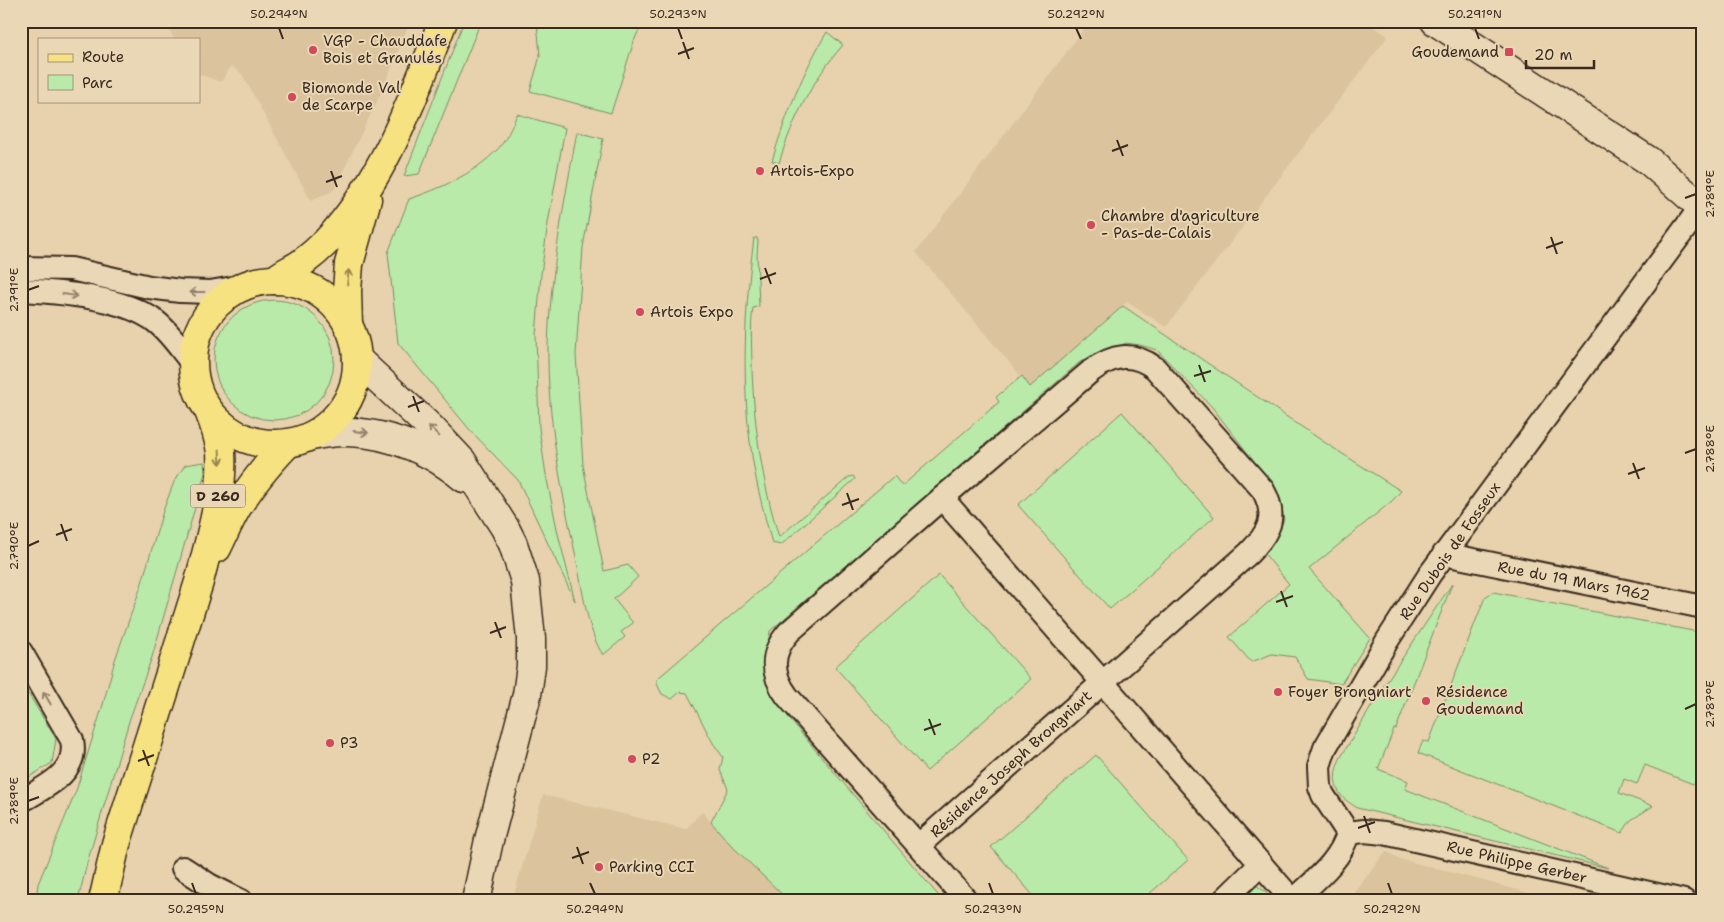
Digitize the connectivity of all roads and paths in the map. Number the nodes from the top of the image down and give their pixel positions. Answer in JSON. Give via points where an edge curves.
{"nodes":[{"id":1,"x":442,"y":21,"type":"edge"},
{"id":2,"x":1435,"y":21,"type":"edge"},
{"id":3,"x":370,"y":184,"type":"junction"},
{"id":4,"x":1698,"y":206,"type":"edge"},
{"id":5,"x":21,"y":268,"type":"edge"},
{"id":6,"x":274,"y":280,"type":"junction"},
{"id":7,"x":245,"y":286,"type":"junction"},
{"id":8,"x":21,"y":290,"type":"edge"},
{"id":9,"x":348,"y":325,"type":"junction"},
{"id":10,"x":357,"y":358,"type":"junction"},
{"id":11,"x":193,"y":364,"type":"junction"},
{"id":12,"x":209,"y":410,"type":"junction"},
{"id":13,"x":312,"y":436,"type":"junction"},
{"id":14,"x":287,"y":444,"type":"junction"},
{"id":15,"x":486,"y":497,"type":"junction"},
{"id":16,"x":942,"y":498,"type":"junction"},
{"id":17,"x":1444,"y":554,"type":"junction"},
{"id":18,"x":199,"y":582,"type":"junction"},
{"id":19,"x":1703,"y":607,"type":"edge"},
{"id":20,"x":21,"y":652,"type":"edge"},
{"id":21,"x":1103,"y":682,"type":"junction"},
{"id":22,"x":21,"y":801,"type":"edge"},
{"id":23,"x":1348,"y":833,"type":"junction"},
{"id":24,"x":919,"y":845,"type":"junction"},
{"id":25,"x":1261,"y":864,"type":"junction"},
{"id":26,"x":183,"y":868,"type":"dead end"},
{"id":27,"x":103,"y":901,"type":"edge"},
{"id":28,"x":241,"y":901,"type":"edge"},
{"id":29,"x":476,"y":901,"type":"edge"},
{"id":30,"x":968,"y":901,"type":"edge"},
{"id":31,"x":1223,"y":901,"type":"edge"},
{"id":32,"x":1293,"y":901,"type":"edge"},
{"id":33,"x":1684,"y":901,"type":"edge"}],
"edges":[{"from":1,"to":3,"type":"main road","via":[[410,102]]},
{"from":2,"to":4,"type":"street","via":[[1649,161]]},
{"from":3,"to":6,"type":"main road","via":[[326,241],[303,262]]},
{"from":9,"to":3,"type":"main road","one_way":true,"via":[[349,264]]},
{"from":4,"to":17,"type":"street","name":"Rue Dubois de Fosseux"},
{"from":7,"to":5,"type":"street","one_way":true,"via":[[210,292],[180,292],[71,269]]},
{"from":6,"to":7,"type":"main road"},
{"from":6,"to":9,"type":"main road","via":[[295,282],[315,290],[332,303]]},
{"from":7,"to":11,"type":"main road","via":[[222,299],[205,320],[197,338]]},
{"from":8,"to":11,"type":"street","one_way":true,"via":[[87,297],[132,309],[164,329]]},
{"from":9,"to":10,"type":"main road","via":[[355,341]]},
{"from":10,"to":13,"type":"main road","via":[[357,373],[344,407]]},
{"from":15,"to":10,"type":"street","one_way":true,"via":[[449,446]]},
{"from":11,"to":12,"type":"main road","via":[[198,388]]},
{"from":12,"to":14,"type":"main road","via":[[222,425],[240,436],[266,444]]},
{"from":12,"to":18,"type":"main road","number":"D 260","one_way":true,"via":[[218,438],[221,470]]},
{"from":13,"to":14,"type":"main road"},
{"from":13,"to":15,"type":"street","one_way":true,"via":[[342,431],[392,439],[446,465]]},
{"from":14,"to":18,"type":"main road","number":"D 260","via":[[260,474],[238,506]]},
{"from":15,"to":29,"type":"street","via":[[505,528],[520,563],[528,603],[531,654],[527,695],[488,840]]},
{"from":16,"to":21,"type":"street","name":"Résidence Joseph Brongniart"},
{"from":16,"to":21,"type":"street","name":"Résidence Joseph Brongniart","via":[[1091,371],[1120,357],[1140,359],[1155,368],[1257,483],[1269,500],[1271,517],[1256,545]]},
{"from":16,"to":24,"type":"street","name":"Résidence Joseph Brongniart","via":[[789,632],[779,644],[775,666],[787,696]]},
{"from":17,"to":19,"type":"street","name":"Rue du 19 Mars 1962"},
{"from":17,"to":23,"type":"street","name":"Rue Dubois de Fosseux","via":[[1388,641],[1321,757],[1320,787]]},
{"from":18,"to":27,"type":"main road","number":"D 260","via":[[116,844]]},
{"from":22,"to":20,"type":"street","one_way":true,"via":[[64,773],[74,749],[72,740]]},
{"from":21,"to":24,"type":"street","name":"Résidence Joseph Brongniart"},
{"from":21,"to":25,"type":"street","name":"Résidence Joseph Brongniart"},
{"from":23,"to":32,"type":"street","via":[[1339,854]]},
{"from":23,"to":33,"type":"street","name":"Rue Philippe Gerber","via":[[1384,833]]},
{"from":24,"to":30,"type":"street","name":"Résidence Joseph Brongniart"},
{"from":25,"to":31,"type":"street"},
{"from":25,"to":32,"type":"street","name":"Résidence Joseph Brongniart"},
{"from":26,"to":28,"type":"street"}]}
